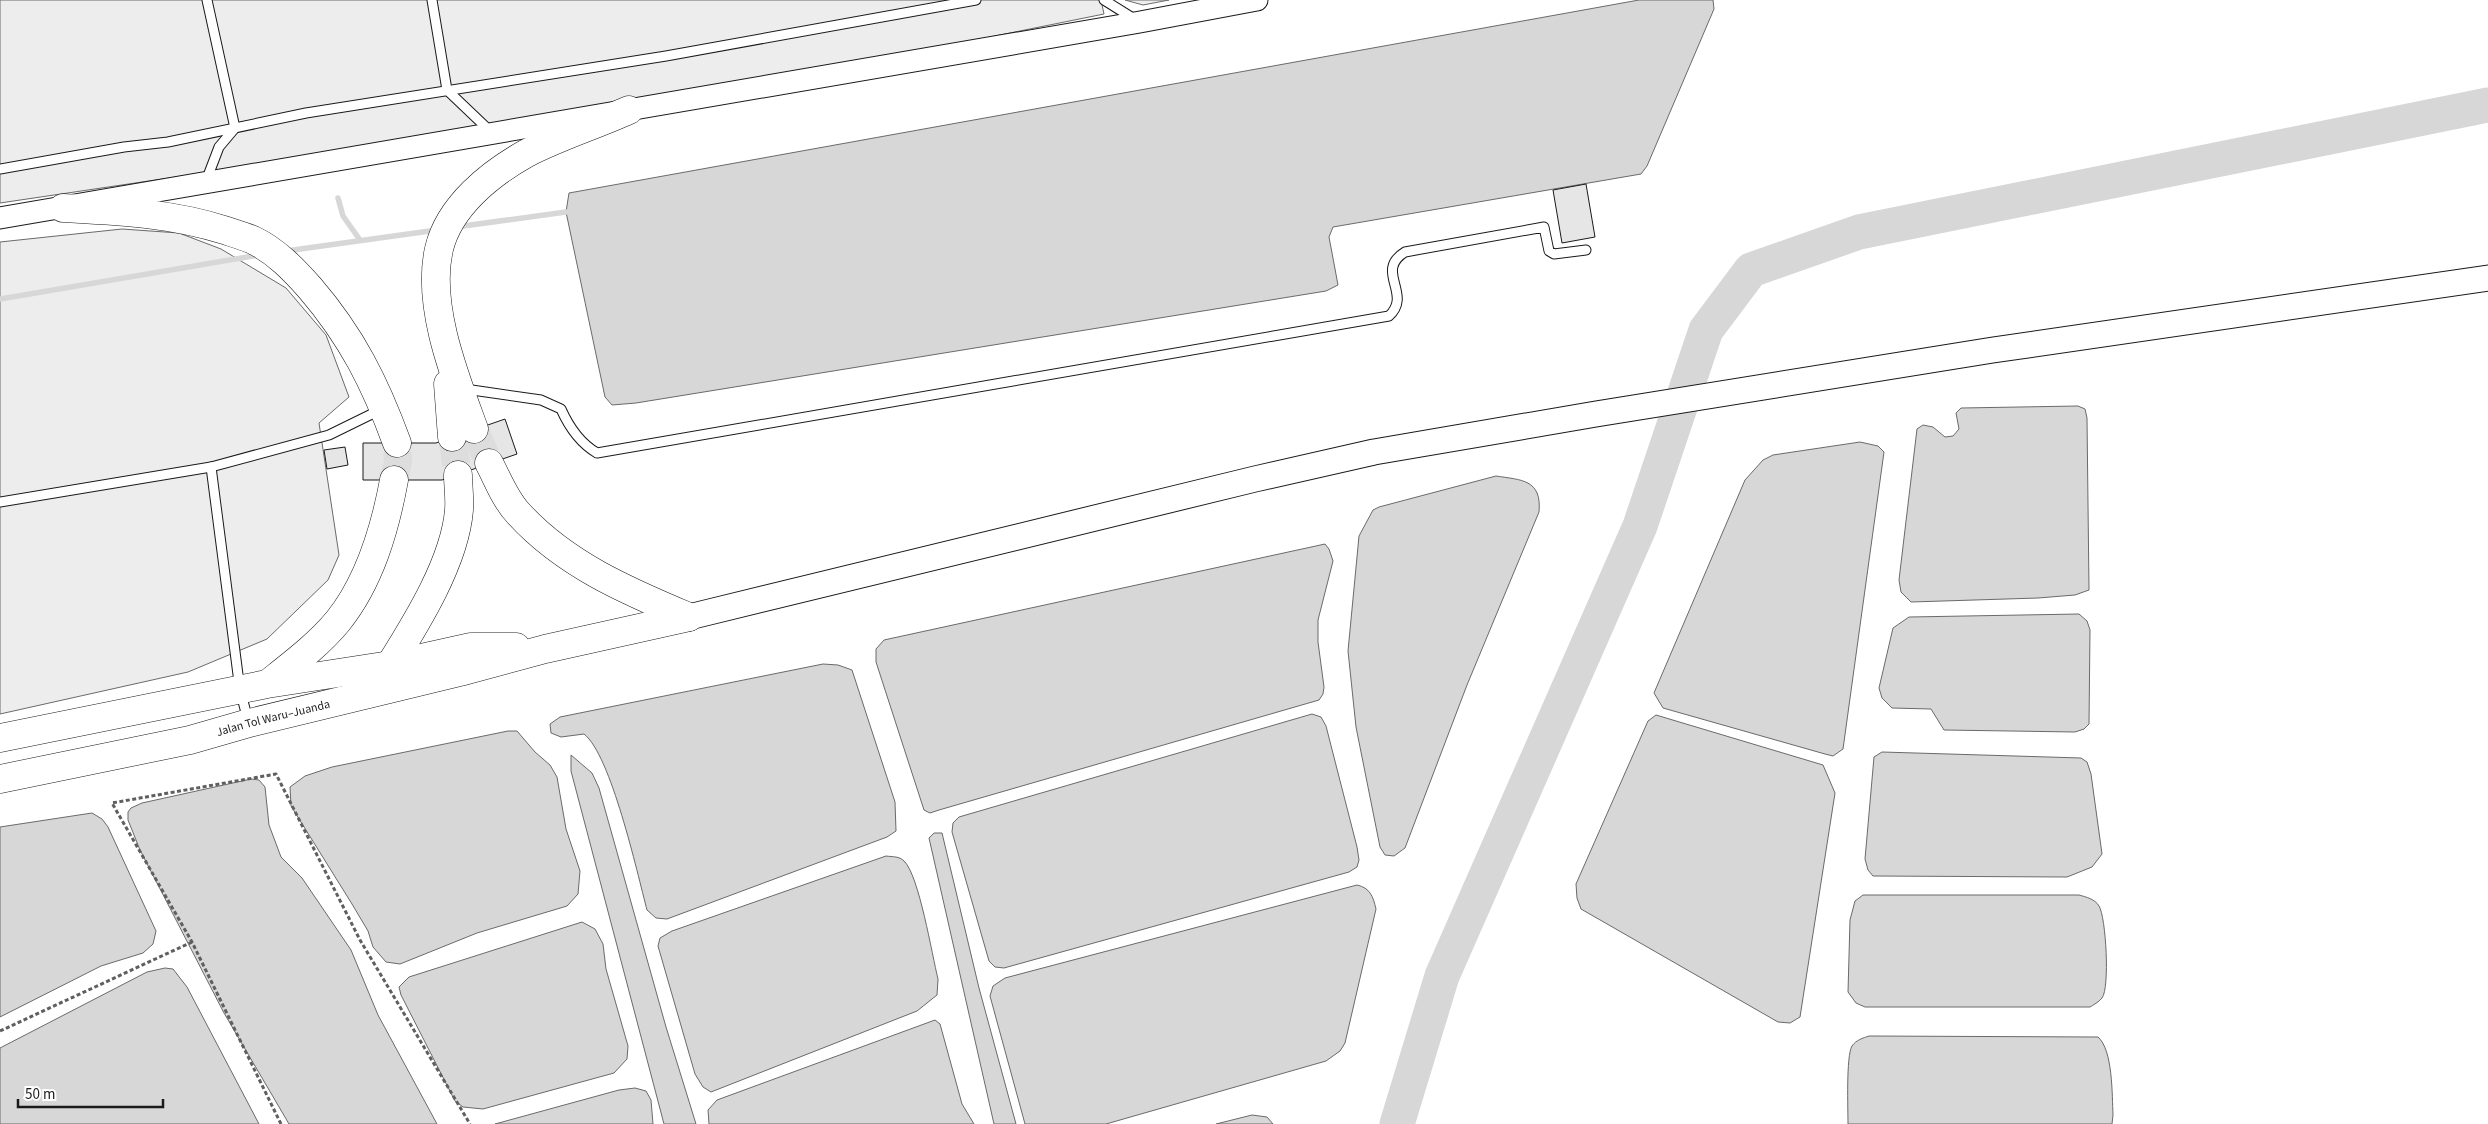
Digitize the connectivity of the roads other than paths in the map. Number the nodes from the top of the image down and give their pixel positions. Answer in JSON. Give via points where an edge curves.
{"nodes":[{"id":1,"x":207,"y":0,"type":"edge"},
{"id":2,"x":432,"y":0,"type":"edge"},
{"id":3,"x":976,"y":0,"type":"edge"},
{"id":4,"x":1104,"y":0,"type":"edge"},
{"id":5,"x":1257,"y":0,"type":"edge"},
{"id":6,"x":1140,"y":22,"type":"junction"},
{"id":7,"x":447,"y":90,"type":"junction"},
{"id":8,"x":629,"y":110,"type":"junction"},
{"id":9,"x":235,"y":128,"type":"junction"},
{"id":10,"x":492,"y":133,"type":"junction"},
{"id":11,"x":0,"y":169,"type":"edge"},
{"id":12,"x":206,"y":181,"type":"junction"},
{"id":13,"x":63,"y":208,"type":"junction"},
{"id":14,"x":0,"y":218,"type":"edge"},
{"id":15,"x":1586,"y":250,"type":"dead end"},
{"id":16,"x":2488,"y":278,"type":"edge"},
{"id":17,"x":445,"y":338,"type":"junction"},
{"id":18,"x":459,"y":388,"type":"junction"},
{"id":19,"x":384,"y":408,"type":"junction"},
{"id":20,"x":397,"y":443,"type":"tunnel mouth"},
{"id":21,"x":489,"y":463,"type":"tunnel mouth"},
{"id":22,"x":211,"y":467,"type":"junction"},
{"id":23,"x":458,"y":475,"type":"tunnel mouth"},
{"id":24,"x":394,"y":480,"type":"tunnel mouth"},
{"id":25,"x":0,"y":502,"type":"edge"},
{"id":26,"x":689,"y":617,"type":"junction"},
{"id":27,"x":545,"y":649,"type":"junction"},
{"id":28,"x":390,"y":664,"type":"junction"},
{"id":29,"x":267,"y":684,"type":"junction"},
{"id":30,"x":240,"y":690,"type":"junction"},
{"id":31,"x":355,"y":696,"type":"junction"},
{"id":32,"x":249,"y":722,"type":"junction"},
{"id":33,"x":0,"y":738,"type":"edge"},
{"id":34,"x":0,"y":779,"type":"edge"}],
"edges":[{"from":1,"to":9,"type":"lane"},
{"from":2,"to":7,"type":"lane"},
{"from":3,"to":7,"type":"lane","via":[[666,56]]},
{"from":4,"to":6,"type":"lane"},
{"from":5,"to":6,"type":"street"},
{"from":6,"to":8,"type":"street"},
{"from":7,"to":9,"type":"lane"},
{"from":7,"to":10,"type":"lane"},
{"from":8,"to":10,"type":"street"},
{"from":8,"to":17,"type":"highway","via":[[528,153],[481,185],[460,208],[440,248],[436,282]]},
{"from":9,"to":11,"type":"lane"},
{"from":9,"to":12,"type":"lane","via":[[219,148]]},
{"from":10,"to":12,"type":"street"},
{"from":12,"to":13,"type":"street"},
{"from":13,"to":14,"type":"street"},
{"from":13,"to":19,"type":"highway","via":[[156,214],[198,222],[253,240],[291,266],[336,318],[365,366]]},
{"from":15,"to":18,"type":"lane","via":[[1554,254],[1549,251],[1544,227],[1405,252],[1396,257],[1391,268],[1399,299],[1397,309],[1389,316],[597,453],[586,446],[567,423],[561,409],[540,400]]},
{"from":16,"to":26,"type":"main road","via":[[1993,350],[1374,452],[1255,478]]},
{"from":17,"to":18,"type":"highway"},
{"from":17,"to":18,"type":"highway","via":[[463,433]]},
{"from":19,"to":20,"type":"highway"},
{"from":19,"to":22,"type":"lane","via":[[329,435]]},
{"from":21,"to":26,"type":"highway","via":[[518,512],[580,566],[625,590]]},
{"from":22,"to":25,"type":"lane"},
{"from":22,"to":30,"type":"lane"},
{"from":23,"to":28,"type":"highway","via":[[459,510],[454,535],[426,609]]},
{"from":24,"to":29,"type":"highway","via":[[371,568],[338,620],[305,655]]},
{"from":26,"to":27,"type":"highway","name":"Jalan Tol Waru–Juanda"},
{"from":27,"to":28,"type":"highway","name":"Jalan Tol Waru–Juanda","via":[[471,648]]},
{"from":27,"to":31,"type":"highway","name":"Jalan Tol Waru–Juanda"},
{"from":28,"to":29,"type":"highway","name":"Jalan Tol Waru–Juanda"},
{"from":28,"to":31,"type":"highway"},
{"from":29,"to":30,"type":"highway","name":"Jalan Tol Waru–Juanda"},
{"from":30,"to":32,"type":"lane"},
{"from":30,"to":33,"type":"highway","name":"Jalan Tol Waru–Juanda"},
{"from":31,"to":32,"type":"highway","name":"Jalan Tol Waru–Juanda"},
{"from":32,"to":34,"type":"highway","name":"Jalan Tol Waru–Juanda","via":[[190,740]]}]}
